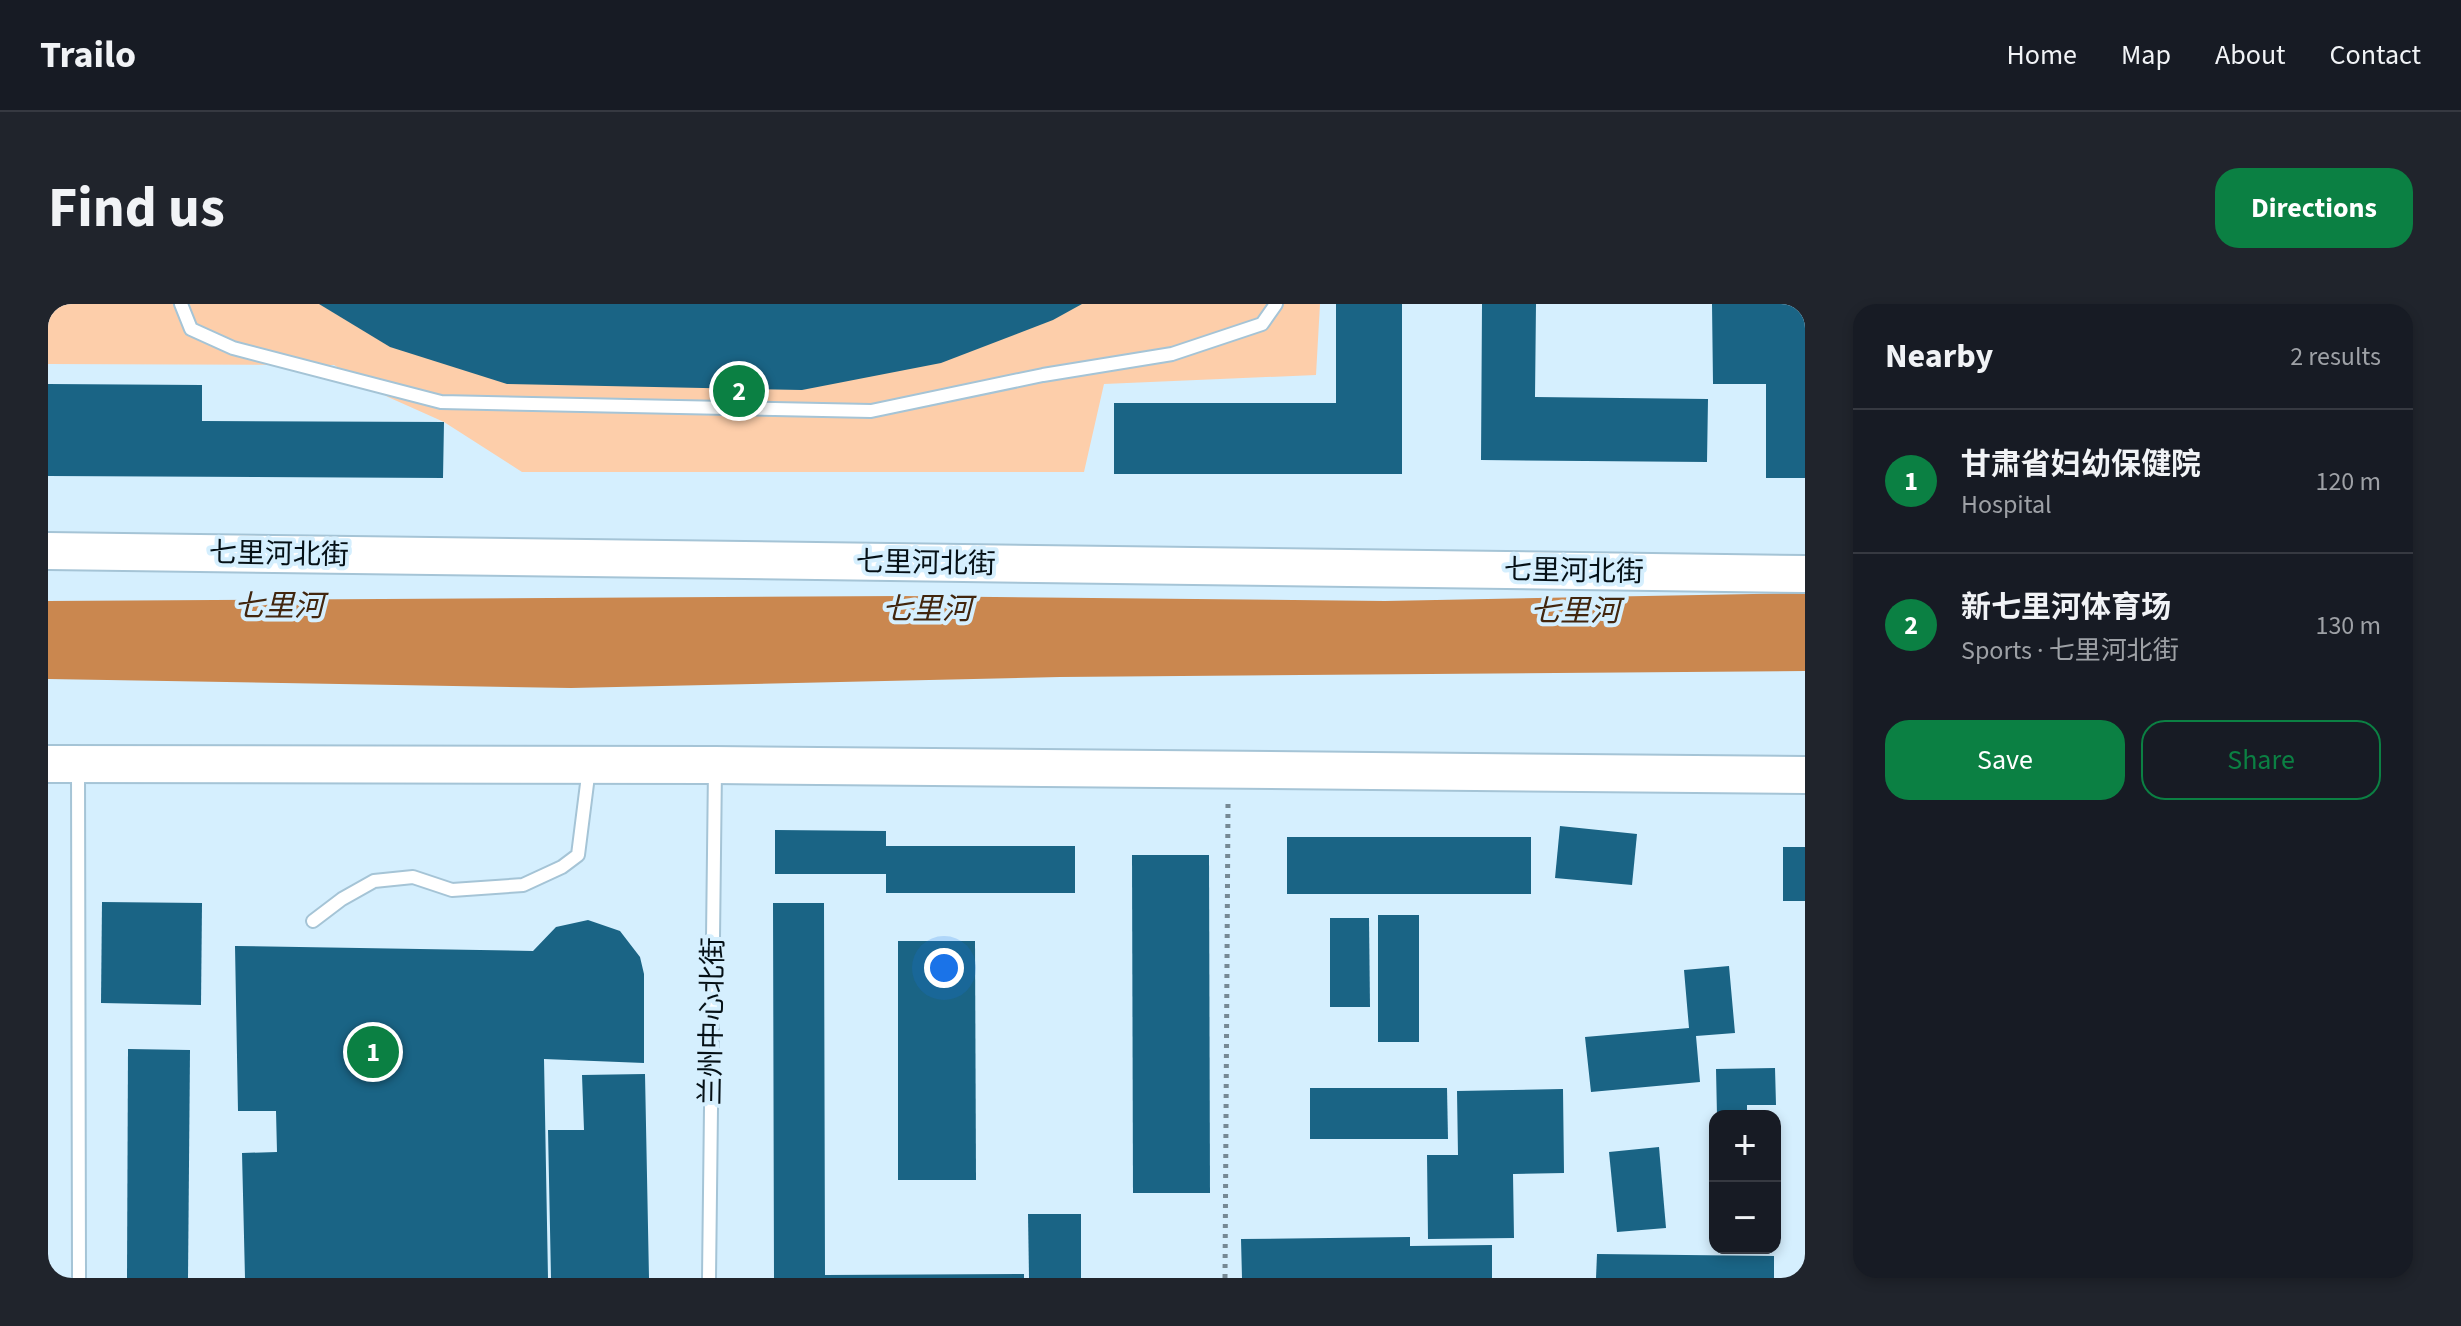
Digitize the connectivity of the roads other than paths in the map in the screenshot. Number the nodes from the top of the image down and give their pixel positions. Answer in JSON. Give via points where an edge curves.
{"nodes":[{"id":1,"x":181,"y":304,"type":"edge"},
{"id":2,"x":1276,"y":304,"type":"edge"},
{"id":3,"x":48,"y":551,"type":"edge"},
{"id":4,"x":1805,"y":574,"type":"edge"},
{"id":5,"x":63,"y":764,"type":"edge"},
{"id":6,"x":590,"y":765,"type":"junction"},
{"id":7,"x":715,"y":765,"type":"junction"},
{"id":8,"x":1805,"y":775,"type":"edge"},
{"id":9,"x":313,"y":921,"type":"dead end"},
{"id":10,"x":79,"y":1278,"type":"edge"},
{"id":11,"x":709,"y":1278,"type":"edge"}],
"edges":[{"from":1,"to":2,"type":"lane","via":[[191,329],[233,348],[441,402],[871,411],[1172,354],[1262,324]]},
{"from":3,"to":4,"type":"street","name":"七里河北街"},
{"from":5,"to":6,"type":"street"},
{"from":5,"to":10,"type":"lane"},
{"from":6,"to":7,"type":"street"},
{"from":6,"to":9,"type":"lane","via":[[578,855],[562,867],[523,885],[452,890],[413,877],[374,881]]},
{"from":7,"to":8,"type":"street"},
{"from":7,"to":11,"type":"lane","name":"兰州中心北街"}]}
